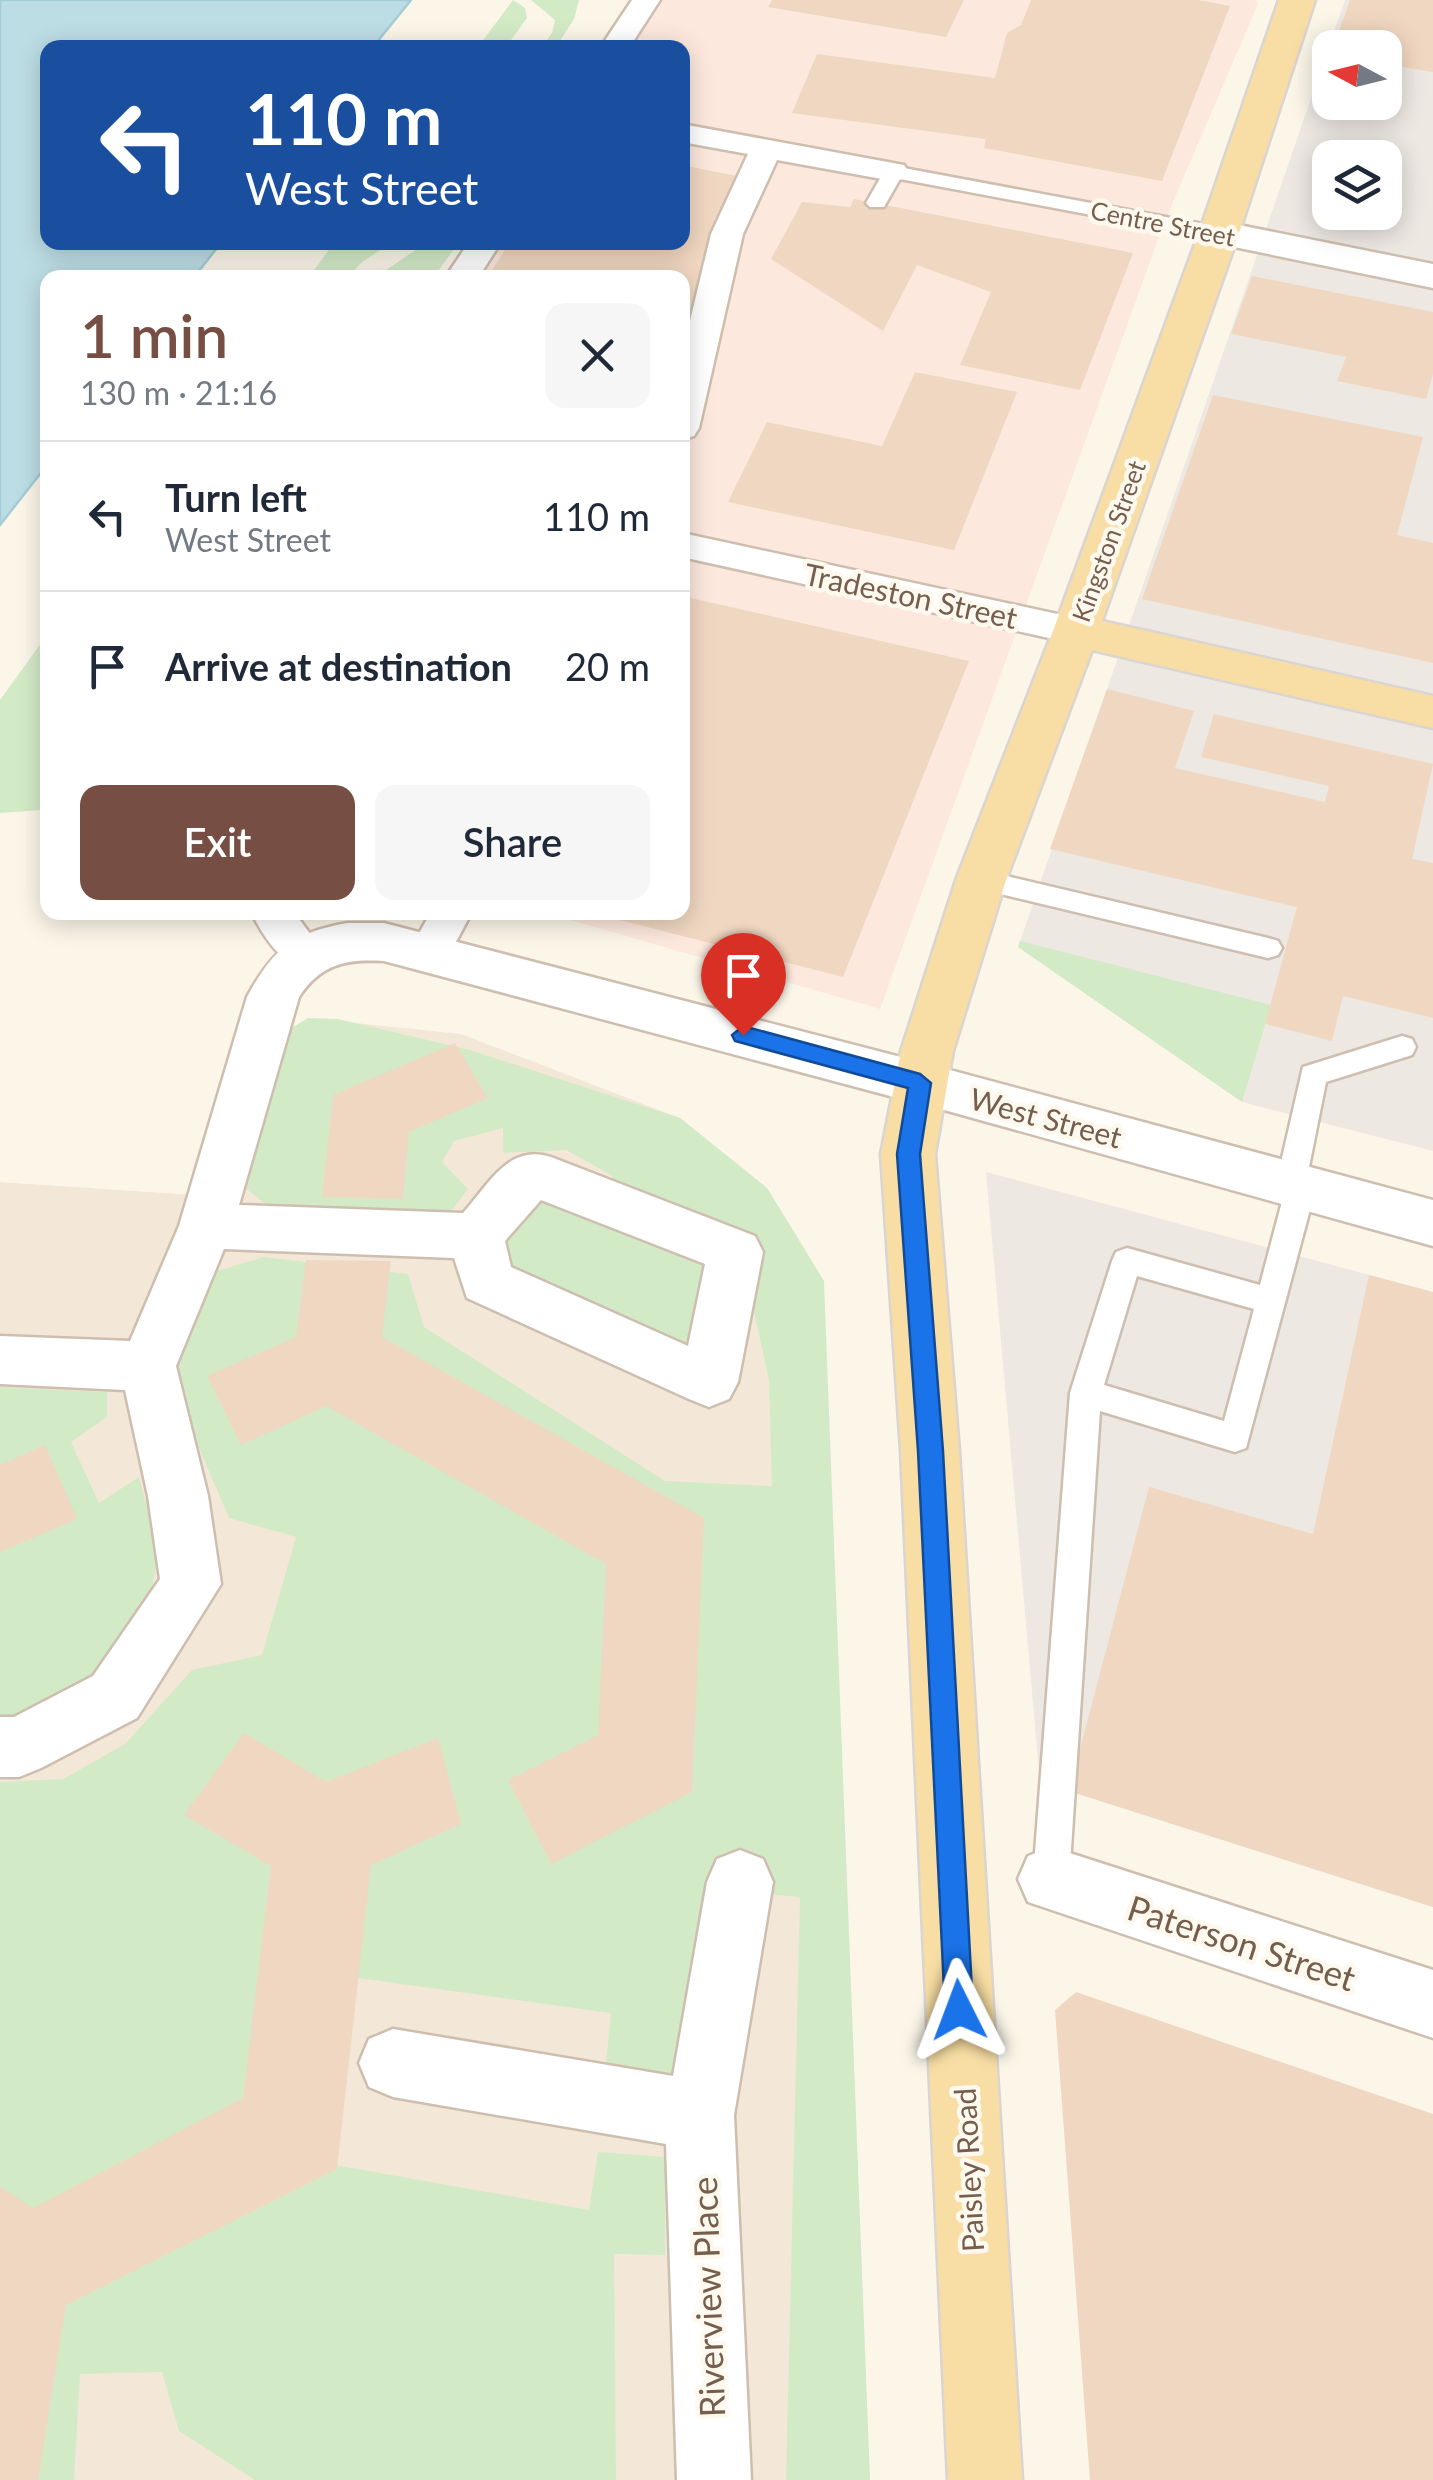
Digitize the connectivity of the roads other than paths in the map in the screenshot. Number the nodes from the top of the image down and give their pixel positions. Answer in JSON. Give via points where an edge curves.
{"nodes":[{"id":1,"x":646,"y":0,"type":"edge"},
{"id":2,"x":1297,"y":0,"type":"edge"},
{"id":3,"x":619,"y":40,"type":"edge"},
{"id":4,"x":690,"y":135,"type":"edge"},
{"id":5,"x":766,"y":149,"type":"junction"},
{"id":6,"x":894,"y":172,"type":"junction"},
{"id":7,"x":877,"y":203,"type":"dead end"},
{"id":8,"x":1219,"y":233,"type":"junction"},
{"id":9,"x":1433,"y":276,"type":"edge"},
{"id":10,"x":690,"y":394,"type":"edge"},
{"id":11,"x":690,"y":547,"type":"edge"},
{"id":12,"x":1076,"y":631,"type":"junction"},
{"id":13,"x":1433,"y":712,"type":"edge"},
{"id":14,"x":981,"y":880,"type":"junction"},
{"id":15,"x":287,"y":933,"type":"edge"},
{"id":16,"x":440,"y":933,"type":"edge"},
{"id":17,"x":1268,"y":948,"type":"dead end"},
{"id":18,"x":1402,"y":1047,"type":"dead end"},
{"id":19,"x":920,"y":1083,"type":"junction"},
{"id":20,"x":1296,"y":1185,"type":"junction"},
{"id":21,"x":1433,"y":1223,"type":"edge"},
{"id":22,"x":206,"y":1226,"type":"junction"},
{"id":23,"x":476,"y":1236,"type":"junction"},
{"id":24,"x":1272,"y":1301,"type":"junction"},
{"id":25,"x":0,"y":1360,"type":"edge"},
{"id":26,"x":148,"y":1366,"type":"junction"},
{"id":27,"x":1086,"y":1393,"type":"junction"},
{"id":28,"x":0,"y":1747,"type":"edge"},
{"id":29,"x":1051,"y":1880,"type":"joint"},
{"id":30,"x":740,"y":1882,"type":"dead end"},
{"id":31,"x":1433,"y":2004,"type":"edge"},
{"id":32,"x":393,"y":2063,"type":"dead end"},
{"id":33,"x":700,"y":2115,"type":"junction"},
{"id":34,"x":714,"y":2480,"type":"edge"},
{"id":35,"x":985,"y":2480,"type":"edge"}],
"edges":[{"from":1,"to":3,"type":"street"},
{"from":2,"to":8,"type":"main road","name":"Kingston Street"},
{"from":4,"to":5,"type":"street","name":"Centre Street"},
{"from":5,"to":6,"type":"street","name":"Centre Street"},
{"from":5,"to":10,"type":"street","via":[[728,234]]},
{"from":6,"to":7,"type":"lane"},
{"from":6,"to":8,"type":"lane","name":"Centre Street"},
{"from":8,"to":9,"type":"street","name":"Centre Street"},
{"from":8,"to":12,"type":"main road","name":"Kingston Street"},
{"from":11,"to":12,"type":"street","name":"Tradeston Street"},
{"from":12,"to":13,"type":"main road","name":"Tradeston Street"},
{"from":12,"to":14,"type":"main road","name":"Kingston Street"},
{"from":14,"to":17,"type":"lane"},
{"from":14,"to":19,"type":"main road","name":"Kingston Street"},
{"from":15,"to":16,"type":"street","name":"West Street","via":[[322,945]]},
{"from":15,"to":22,"type":"street","via":[[281,980]]},
{"from":16,"to":19,"type":"street","name":"West Street"},
{"from":18,"to":20,"type":"lane","via":[[1312,1075]]},
{"from":19,"to":20,"type":"street","name":"West Street"},
{"from":19,"to":35,"type":"main road","name":"Paisley Road","via":[[908,1154]]},
{"from":20,"to":21,"type":"street","name":"West Street"},
{"from":20,"to":24,"type":"lane"},
{"from":22,"to":23,"type":"street"},
{"from":22,"to":26,"type":"street"},
{"from":23,"to":23,"type":"street","via":[[487,1281],[709,1382],[735,1252],[532,1173]]},
{"from":24,"to":27,"type":"lane","via":[[1127,1260]]},
{"from":24,"to":27,"type":"lane","via":[[1235,1438]]},
{"from":25,"to":26,"type":"street"},
{"from":26,"to":28,"type":"street","via":[[191,1584],[114,1697],[19,1748]]},
{"from":27,"to":29,"type":"lane"},
{"from":29,"to":31,"type":"street","name":"Paterson Street"},
{"from":30,"to":33,"type":"street","name":"Riverview Place"},
{"from":32,"to":33,"type":"street"},
{"from":33,"to":34,"type":"street","name":"Riverview Place"}]}
